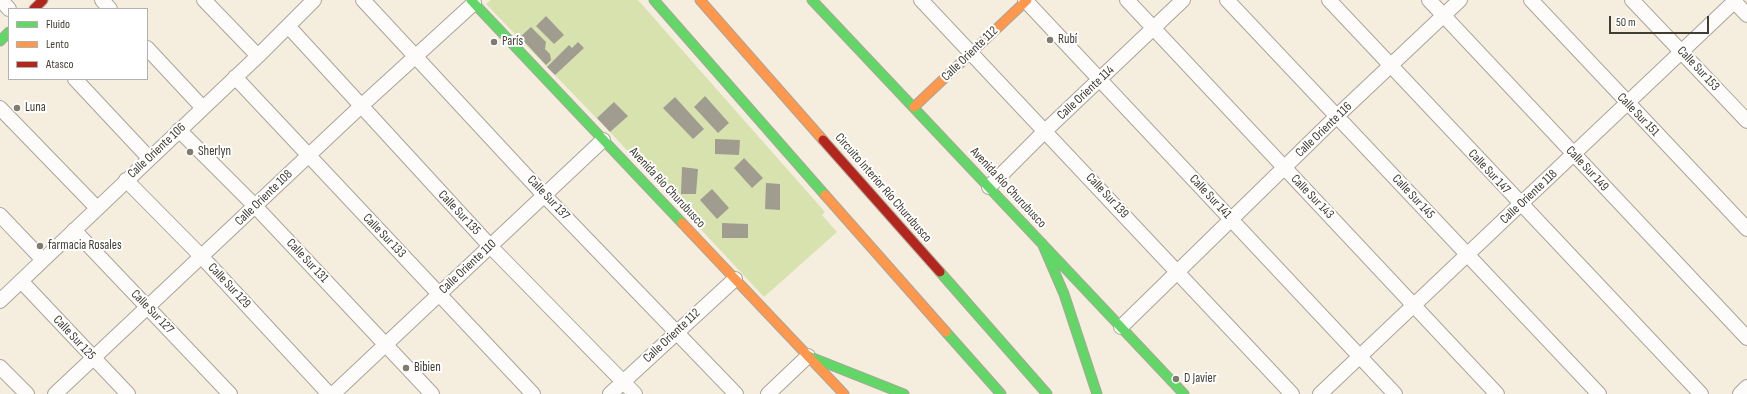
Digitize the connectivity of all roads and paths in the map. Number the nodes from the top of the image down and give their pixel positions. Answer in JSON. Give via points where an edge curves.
{"nodes":[{"id":1,"x":1,"y":0,"type":"edge"},
{"id":2,"x":43,"y":0,"type":"edge"},
{"id":3,"x":102,"y":0,"type":"edge"},
{"id":4,"x":204,"y":0,"type":"edge"},
{"id":5,"x":363,"y":0,"type":"edge"},
{"id":6,"x":654,"y":0,"type":"edge"},
{"id":7,"x":700,"y":0,"type":"edge"},
{"id":8,"x":812,"y":0,"type":"edge"},
{"id":9,"x":921,"y":0,"type":"edge"},
{"id":10,"x":1026,"y":0,"type":"edge"},
{"id":11,"x":1127,"y":0,"type":"edge"},
{"id":12,"x":1183,"y":0,"type":"edge"},
{"id":13,"x":1227,"y":0,"type":"edge"},
{"id":14,"x":1329,"y":0,"type":"edge"},
{"id":15,"x":1429,"y":0,"type":"edge"},
{"id":16,"x":1460,"y":0,"type":"edge"},
{"id":17,"x":1531,"y":0,"type":"edge"},
{"id":18,"x":1632,"y":0,"type":"edge"},
{"id":19,"x":1734,"y":0,"type":"edge"},
{"id":20,"x":473,"y":1,"type":"edge"},
{"id":21,"x":309,"y":2,"type":"edge"},
{"id":22,"x":9,"y":8,"type":"edge"},
{"id":23,"x":35,"y":8,"type":"edge"},
{"id":24,"x":109,"y":8,"type":"edge"},
{"id":25,"x":1444,"y":15,"type":"junction"},
{"id":26,"x":1747,"y":15,"type":"edge"},
{"id":27,"x":288,"y":26,"type":"junction"},
{"id":28,"x":1153,"y":28,"type":"junction"},
{"id":29,"x":8,"y":33,"type":"edge"},
{"id":30,"x":0,"y":41,"type":"edge"},
{"id":31,"x":148,"y":49,"type":"edge"},
{"id":32,"x":1682,"y":52,"type":"junction"},
{"id":33,"x":971,"y":53,"type":"junction"},
{"id":34,"x":258,"y":56,"type":"junction"},
{"id":35,"x":417,"y":56,"type":"junction"},
{"id":36,"x":1390,"y":67,"type":"junction"},
{"id":37,"x":235,"y":77,"type":"junction"},
{"id":38,"x":76,"y":80,"type":"edge"},
{"id":39,"x":1100,"y":80,"type":"junction"},
{"id":40,"x":1627,"y":103,"type":"junction"},
{"id":41,"x":360,"y":107,"type":"junction"},
{"id":42,"x":0,"y":108,"type":"edge"},
{"id":43,"x":203,"y":108,"type":"junction"},
{"id":44,"x":914,"y":108,"type":"junction"},
{"id":45,"x":1337,"y":116,"type":"junction"},
{"id":46,"x":1747,"y":121,"type":"edge"},
{"id":47,"x":179,"y":130,"type":"junction"},
{"id":48,"x":1045,"y":131,"type":"junction"},
{"id":49,"x":603,"y":140,"type":"junction"},
{"id":50,"x":1574,"y":155,"type":"junction"},
{"id":51,"x":308,"y":156,"type":"junction"},
{"id":52,"x":149,"y":158,"type":"junction"},
{"id":53,"x":1284,"y":168,"type":"junction"},
{"id":54,"x":126,"y":180,"type":"junction"},
{"id":55,"x":989,"y":187,"type":"junction"},
{"id":56,"x":544,"y":195,"type":"junction"},
{"id":57,"x":1521,"y":205,"type":"junction"},
{"id":58,"x":255,"y":206,"type":"junction"},
{"id":59,"x":97,"y":208,"type":"junction"},
{"id":60,"x":0,"y":215,"type":"edge"},
{"id":61,"x":1230,"y":220,"type":"junction"},
{"id":62,"x":1747,"y":229,"type":"edge"},
{"id":63,"x":74,"y":230,"type":"junction"},
{"id":64,"x":1042,"y":243,"type":"junction"},
{"id":65,"x":490,"y":246,"type":"junction"},
{"id":66,"x":1467,"y":255,"type":"junction"},
{"id":67,"x":202,"y":257,"type":"junction"},
{"id":68,"x":42,"y":260,"type":"junction"},
{"id":69,"x":1177,"y":270,"type":"junction"},
{"id":70,"x":735,"y":279,"type":"junction"},
{"id":71,"x":21,"y":281,"type":"junction"},
{"id":72,"x":439,"y":294,"type":"junction"},
{"id":73,"x":0,"y":300,"type":"edge"},
{"id":74,"x":1414,"y":305,"type":"junction"},
{"id":75,"x":148,"y":308,"type":"junction"},
{"id":76,"x":1121,"y":327,"type":"junction"},
{"id":77,"x":676,"y":332,"type":"junction"},
{"id":78,"x":1747,"y":338,"type":"edge"},
{"id":79,"x":386,"y":344,"type":"junction"},
{"id":80,"x":808,"y":356,"type":"junction"},
{"id":81,"x":1359,"y":357,"type":"junction"},
{"id":82,"x":93,"y":358,"type":"junction"},
{"id":83,"x":0,"y":367,"type":"edge"},
{"id":84,"x":623,"y":382,"type":"junction"},
{"id":85,"x":1747,"y":387,"type":"edge"},
{"id":86,"x":27,"y":394,"type":"edge"},
{"id":87,"x":55,"y":394,"type":"edge"},
{"id":88,"x":128,"y":394,"type":"edge"},
{"id":89,"x":230,"y":394,"type":"edge"},
{"id":90,"x":329,"y":394,"type":"edge"},
{"id":91,"x":333,"y":394,"type":"edge"},
{"id":92,"x":432,"y":394,"type":"edge"},
{"id":93,"x":533,"y":394,"type":"edge"},
{"id":94,"x":610,"y":394,"type":"edge"},
{"id":95,"x":635,"y":394,"type":"edge"},
{"id":96,"x":736,"y":394,"type":"edge"},
{"id":97,"x":768,"y":394,"type":"edge"},
{"id":98,"x":844,"y":394,"type":"edge"},
{"id":99,"x":904,"y":394,"type":"edge"},
{"id":100,"x":1001,"y":394,"type":"edge"},
{"id":101,"x":1047,"y":394,"type":"edge"},
{"id":102,"x":1097,"y":394,"type":"edge"},
{"id":103,"x":1184,"y":394,"type":"edge"},
{"id":104,"x":1292,"y":394,"type":"edge"},
{"id":105,"x":1320,"y":394,"type":"edge"},
{"id":106,"x":1395,"y":394,"type":"edge"},
{"id":107,"x":1497,"y":394,"type":"edge"},
{"id":108,"x":1598,"y":394,"type":"edge"},
{"id":109,"x":1701,"y":394,"type":"edge"},
{"id":110,"x":1740,"y":394,"type":"edge"}],
"edges":[{"from":1,"to":22,"type":"street"},
{"from":2,"to":23,"type":"main road"},
{"from":3,"to":24,"type":"street"},
{"from":4,"to":34,"type":"street"},
{"from":5,"to":35,"type":"street","name":"Calle Sur 137"},
{"from":6,"to":100,"type":"main road"},
{"from":7,"to":101,"type":"main road","name":"Circuito Interior Río Churubusco"},
{"from":8,"to":44,"type":"main road","name":"Avenida Río Churubusco"},
{"from":9,"to":33,"type":"street","name":"Calle Sur 139"},
{"from":10,"to":33,"type":"main road","name":"Calle Oriente 112"},
{"from":10,"to":39,"type":"street","name":"Calle Sur 141"},
{"from":11,"to":28,"type":"street","name":"Calle Sur 143"},
{"from":12,"to":28,"type":"street","name":"Calle Oriente 114"},
{"from":13,"to":45,"type":"street","name":"Calle Sur 145"},
{"from":14,"to":36,"type":"street","name":"Calle Sur 147"},
{"from":15,"to":25,"type":"street","name":"Calle Sur 149"},
{"from":16,"to":25,"type":"street","name":"Calle Oriente 116"},
{"from":17,"to":40,"type":"street","name":"Calle Sur 151"},
{"from":18,"to":32,"type":"street","name":"Calle Sur 153"},
{"from":19,"to":26,"type":"street"},
{"from":19,"to":32,"type":"street","name":"Calle Oriente 118"},
{"from":20,"to":35,"type":"street","name":"Calle Oriente 108"},
{"from":20,"to":49,"type":"main road","name":"Avenida Río Churubusco"},
{"from":21,"to":27,"type":"street","name":"Calle Oriente 106"},
{"from":25,"to":36,"type":"street","name":"Calle Oriente 116"},
{"from":25,"to":50,"type":"street","name":"Calle Sur 149"},
{"from":27,"to":34,"type":"street","name":"Calle Oriente 106"},
{"from":27,"to":41,"type":"street","name":"Calle Sur 135"},
{"from":28,"to":39,"type":"street","name":"Calle Oriente 114"},
{"from":28,"to":53,"type":"street","name":"Calle Sur 143"},
{"from":29,"to":30,"type":"main road"},
{"from":31,"to":43,"type":"street"},
{"from":32,"to":40,"type":"street","name":"Calle Oriente 118"},
{"from":32,"to":46,"type":"street","name":"Calle Sur 153"},
{"from":33,"to":44,"type":"main road","name":"Calle Oriente 112"},
{"from":33,"to":48,"type":"street","name":"Calle Sur 139"},
{"from":34,"to":37,"type":"street","name":"Calle Oriente 106"},
{"from":35,"to":41,"type":"street","name":"Calle Oriente 108"},
{"from":35,"to":56,"type":"street","name":"Calle Sur 137"},
{"from":36,"to":45,"type":"street","name":"Calle Oriente 116"},
{"from":36,"to":57,"type":"street","name":"Calle Sur 147"},
{"from":37,"to":43,"type":"street","name":"Calle Oriente 106"},
{"from":37,"to":51,"type":"street","name":"Calle Sur 133"},
{"from":38,"to":52,"type":"street"},
{"from":39,"to":48,"type":"street","name":"Calle Oriente 114"},
{"from":39,"to":61,"type":"street","name":"Calle Sur 141"},
{"from":40,"to":50,"type":"street","name":"Calle Oriente 118"},
{"from":40,"to":62,"type":"street","name":"Calle Sur 151"},
{"from":41,"to":51,"type":"street","name":"Calle Oriente 108"},
{"from":41,"to":65,"type":"street","name":"Calle Sur 135"},
{"from":42,"to":59,"type":"street"},
{"from":43,"to":47,"type":"street","name":"Calle Oriente 106"},
{"from":44,"to":55,"type":"main road","name":"Avenida Río Churubusco"},
{"from":45,"to":53,"type":"street","name":"Calle Oriente 116"},
{"from":45,"to":66,"type":"street","name":"Calle Sur 145"},
{"from":47,"to":52,"type":"street","name":"Calle Oriente 106"},
{"from":47,"to":58,"type":"street","name":"Calle Sur 131"},
{"from":48,"to":55,"type":"street","name":"Calle Oriente 114"},
{"from":48,"to":69,"type":"street","name":"Calle Sur 139"},
{"from":49,"to":56,"type":"street","name":"Calle Oriente 110"},
{"from":49,"to":70,"type":"main road","name":"Avenida Río Churubusco"},
{"from":50,"to":57,"type":"street","name":"Calle Oriente 118"},
{"from":50,"to":78,"type":"street","name":"Calle Sur 149"},
{"from":51,"to":58,"type":"street","name":"Calle Oriente 108"},
{"from":51,"to":72,"type":"street","name":"Calle Sur 133"},
{"from":52,"to":54,"type":"street","name":"Calle Oriente 106"},
{"from":53,"to":61,"type":"street","name":"Calle Oriente 116"},
{"from":53,"to":74,"type":"street","name":"Calle Sur 143"},
{"from":54,"to":59,"type":"street","name":"Calle Oriente 106"},
{"from":54,"to":67,"type":"street","name":"Calle Sur 129"},
{"from":55,"to":64,"type":"main road","name":"Avenida Río Churubusco"},
{"from":56,"to":65,"type":"street","name":"Calle Oriente 110"},
{"from":56,"to":77,"type":"street","name":"Calle Sur 137"},
{"from":57,"to":66,"type":"street","name":"Calle Oriente 118"},
{"from":57,"to":109,"type":"street","name":"Calle Sur 147"},
{"from":58,"to":67,"type":"street","name":"Calle Oriente 108"},
{"from":58,"to":79,"type":"street","name":"Calle Sur 131"},
{"from":59,"to":63,"type":"street","name":"Calle Oriente 106"},
{"from":60,"to":68,"type":"street"},
{"from":61,"to":69,"type":"street","name":"Calle Oriente 116"},
{"from":61,"to":81,"type":"street","name":"Calle Sur 141"},
{"from":63,"to":68,"type":"street","name":"Calle Oriente 106"},
{"from":63,"to":75,"type":"street","name":"Calle Sur 127"},
{"from":64,"to":76,"type":"main road","name":"Avenida Río Churubusco"},
{"from":64,"to":102,"type":"main road","via":[[1064,294]]},
{"from":65,"to":72,"type":"street","name":"Calle Oriente 110"},
{"from":65,"to":84,"type":"street","name":"Calle Sur 135"},
{"from":66,"to":74,"type":"street","name":"Calle Oriente 118"},
{"from":66,"to":108,"type":"street","name":"Calle Sur 145"},
{"from":67,"to":75,"type":"street","name":"Calle Oriente 108"},
{"from":67,"to":90,"type":"street","name":"Calle Sur 129"},
{"from":68,"to":71,"type":"street","name":"Calle Oriente 106"},
{"from":69,"to":76,"type":"street","name":"Calle Oriente 116"},
{"from":69,"to":104,"type":"street","name":"Calle Sur 139"},
{"from":70,"to":77,"type":"street","name":"Calle Oriente 112"},
{"from":70,"to":80,"type":"main road","name":"Avenida Río Churubusco"},
{"from":71,"to":73,"type":"street","name":"Calle Oriente 106"},
{"from":71,"to":82,"type":"street","name":"Calle Sur 125"},
{"from":72,"to":79,"type":"street","name":"Calle Oriente 110"},
{"from":72,"to":93,"type":"street","name":"Calle Sur 133"},
{"from":74,"to":81,"type":"street","name":"Calle Oriente 118"},
{"from":74,"to":107,"type":"street","name":"Calle Sur 143"},
{"from":75,"to":82,"type":"street","name":"Calle Oriente 108"},
{"from":75,"to":89,"type":"street","name":"Calle Sur 127"},
{"from":76,"to":103,"type":"main road","name":"Avenida Río Churubusco"},
{"from":77,"to":84,"type":"street","name":"Calle Oriente 112"},
{"from":77,"to":96,"type":"street","name":"Calle Sur 137"},
{"from":79,"to":91,"type":"street","name":"Calle Oriente 110"},
{"from":79,"to":92,"type":"street","name":"Calle Sur 131"},
{"from":80,"to":97,"type":"street"},
{"from":80,"to":98,"type":"main road","name":"Avenida Río Churubusco"},
{"from":80,"to":99,"type":"main road"},
{"from":81,"to":105,"type":"street","name":"Calle Oriente 118"},
{"from":81,"to":106,"type":"street","name":"Calle Sur 141"},
{"from":82,"to":87,"type":"street","name":"Calle Oriente 108"},
{"from":82,"to":88,"type":"street","name":"Calle Sur 125"},
{"from":83,"to":86,"type":"street"},
{"from":84,"to":94,"type":"street","name":"Calle Oriente 112"},
{"from":84,"to":95,"type":"street","name":"Calle Sur 135"},
{"from":85,"to":110,"type":"street"}]}
